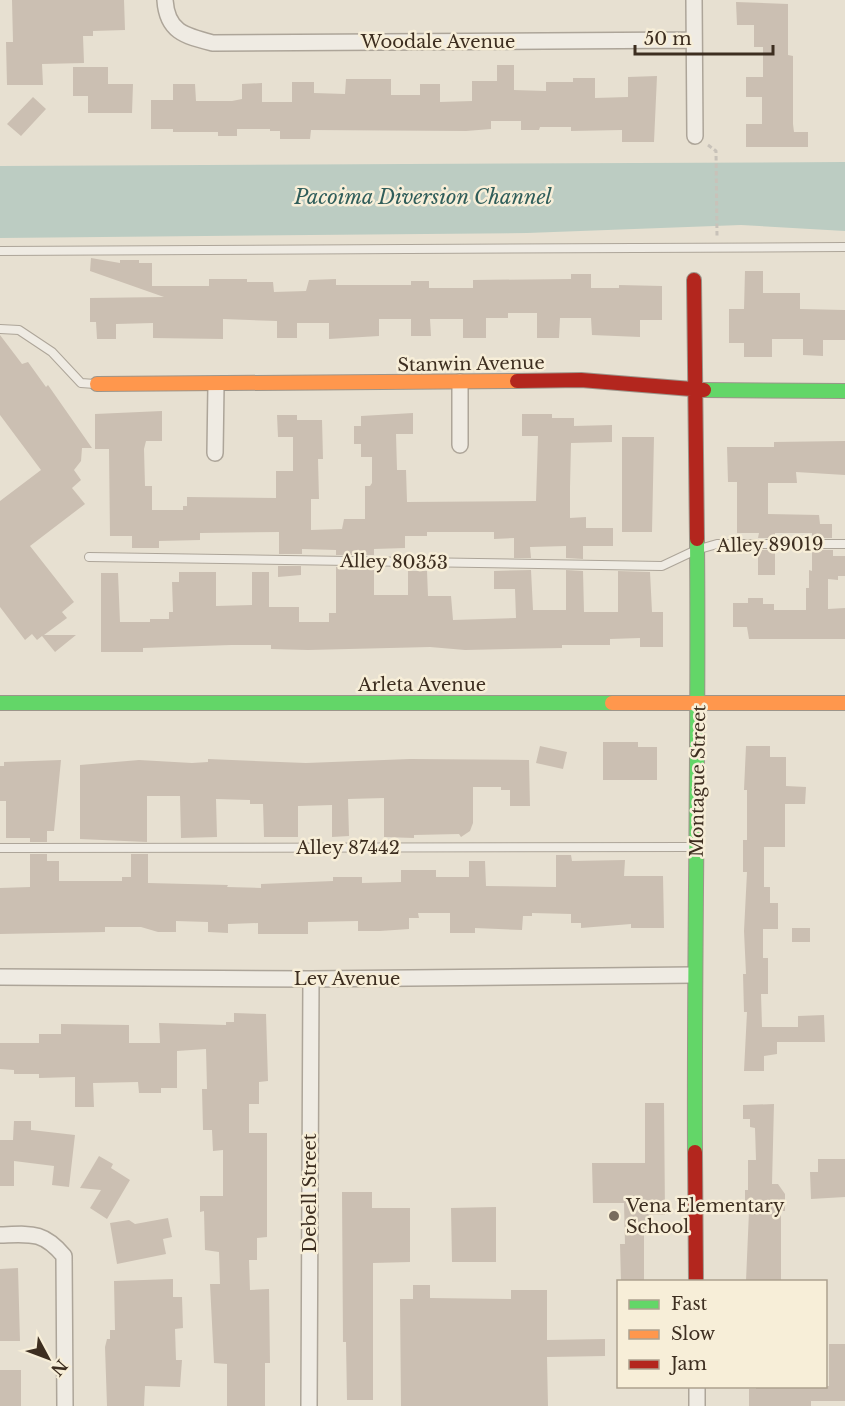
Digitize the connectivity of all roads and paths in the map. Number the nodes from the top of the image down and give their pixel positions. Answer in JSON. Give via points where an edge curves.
{"nodes":[{"id":1,"x":165,"y":0,"type":"edge"},
{"id":2,"x":694,"y":0,"type":"edge"},
{"id":3,"x":694,"y":40,"type":"junction"},
{"id":4,"x":695,"y":136,"type":"dead end"},
{"id":5,"x":716,"y":152,"type":"dead end"},
{"id":6,"x":717,"y":241,"type":"dead end"},
{"id":7,"x":845,"y":247,"type":"edge"},
{"id":8,"x":0,"y":251,"type":"edge"},
{"id":9,"x":694,"y":280,"type":"dead end"},
{"id":10,"x":0,"y":329,"type":"edge"},
{"id":11,"x":460,"y":382,"type":"junction"},
{"id":12,"x":97,"y":384,"type":"joint"},
{"id":13,"x":216,"y":385,"type":"junction"},
{"id":14,"x":693,"y":390,"type":"junction"},
{"id":15,"x":845,"y":391,"type":"edge"},
{"id":16,"x":460,"y":445,"type":"dead end"},
{"id":17,"x":215,"y":453,"type":"dead end"},
{"id":18,"x":845,"y":544,"type":"edge"},
{"id":19,"x":696,"y":550,"type":"junction"},
{"id":20,"x":89,"y":557,"type":"dead end"},
{"id":21,"x":699,"y":702,"type":"junction"},
{"id":22,"x":845,"y":703,"type":"edge"},
{"id":23,"x":0,"y":704,"type":"edge"},
{"id":24,"x":697,"y":847,"type":"junction"},
{"id":25,"x":0,"y":848,"type":"edge"},
{"id":26,"x":694,"y":975,"type":"junction"},
{"id":27,"x":0,"y":977,"type":"edge"},
{"id":28,"x":310,"y":979,"type":"junction"},
{"id":29,"x":0,"y":1235,"type":"edge"},
{"id":30,"x":696,"y":1280,"type":"edge"},
{"id":31,"x":697,"y":1388,"type":"edge"},
{"id":32,"x":65,"y":1406,"type":"edge"},
{"id":33,"x":309,"y":1406,"type":"edge"},
{"id":34,"x":697,"y":1406,"type":"edge"}],
"edges":[{"from":1,"to":3,"type":"street","name":"Woodale Avenue","via":[[166,16],[183,36],[213,43]]},
{"from":2,"to":3,"type":"street"},
{"from":3,"to":4,"type":"street"},
{"from":5,"to":6,"type":"path"},
{"from":7,"to":8,"type":"lane"},
{"from":9,"to":14,"type":"street","name":"Montague Street"},
{"from":10,"to":12,"type":"lane","via":[[19,330],[52,352],[81,383]]},
{"from":11,"to":13,"type":"street","name":"Stanwin Avenue"},
{"from":11,"to":14,"type":"street","name":"Stanwin Avenue","via":[[581,380]]},
{"from":11,"to":16,"type":"street"},
{"from":12,"to":13,"type":"street","name":"Stanwin Avenue"},
{"from":13,"to":17,"type":"street"},
{"from":14,"to":15,"type":"street","name":"Stanwin Avenue"},
{"from":14,"to":19,"type":"street","name":"Montague Street"},
{"from":18,"to":19,"type":"lane","name":"Alley 89019","via":[[717,544]]},
{"from":19,"to":20,"type":"lane","name":"Alley 80353","via":[[662,566]]},
{"from":19,"to":21,"type":"street","name":"Montague Street"},
{"from":21,"to":22,"type":"street","name":"Arleta Avenue"},
{"from":21,"to":23,"type":"street","name":"Arleta Avenue"},
{"from":21,"to":24,"type":"street","name":"Montague Street"},
{"from":24,"to":25,"type":"lane","name":"Alley 87442"},
{"from":24,"to":26,"type":"street","name":"Montague Street"},
{"from":26,"to":28,"type":"street","name":"Lev Avenue"},
{"from":26,"to":30,"type":"street","name":"Montague Street"},
{"from":27,"to":28,"type":"street","name":"Lev Avenue"},
{"from":28,"to":33,"type":"street","name":"Debell Street"},
{"from":29,"to":32,"type":"street","via":[[34,1234],[52,1242],[64,1256]]},
{"from":31,"to":34,"type":"street"}]}
